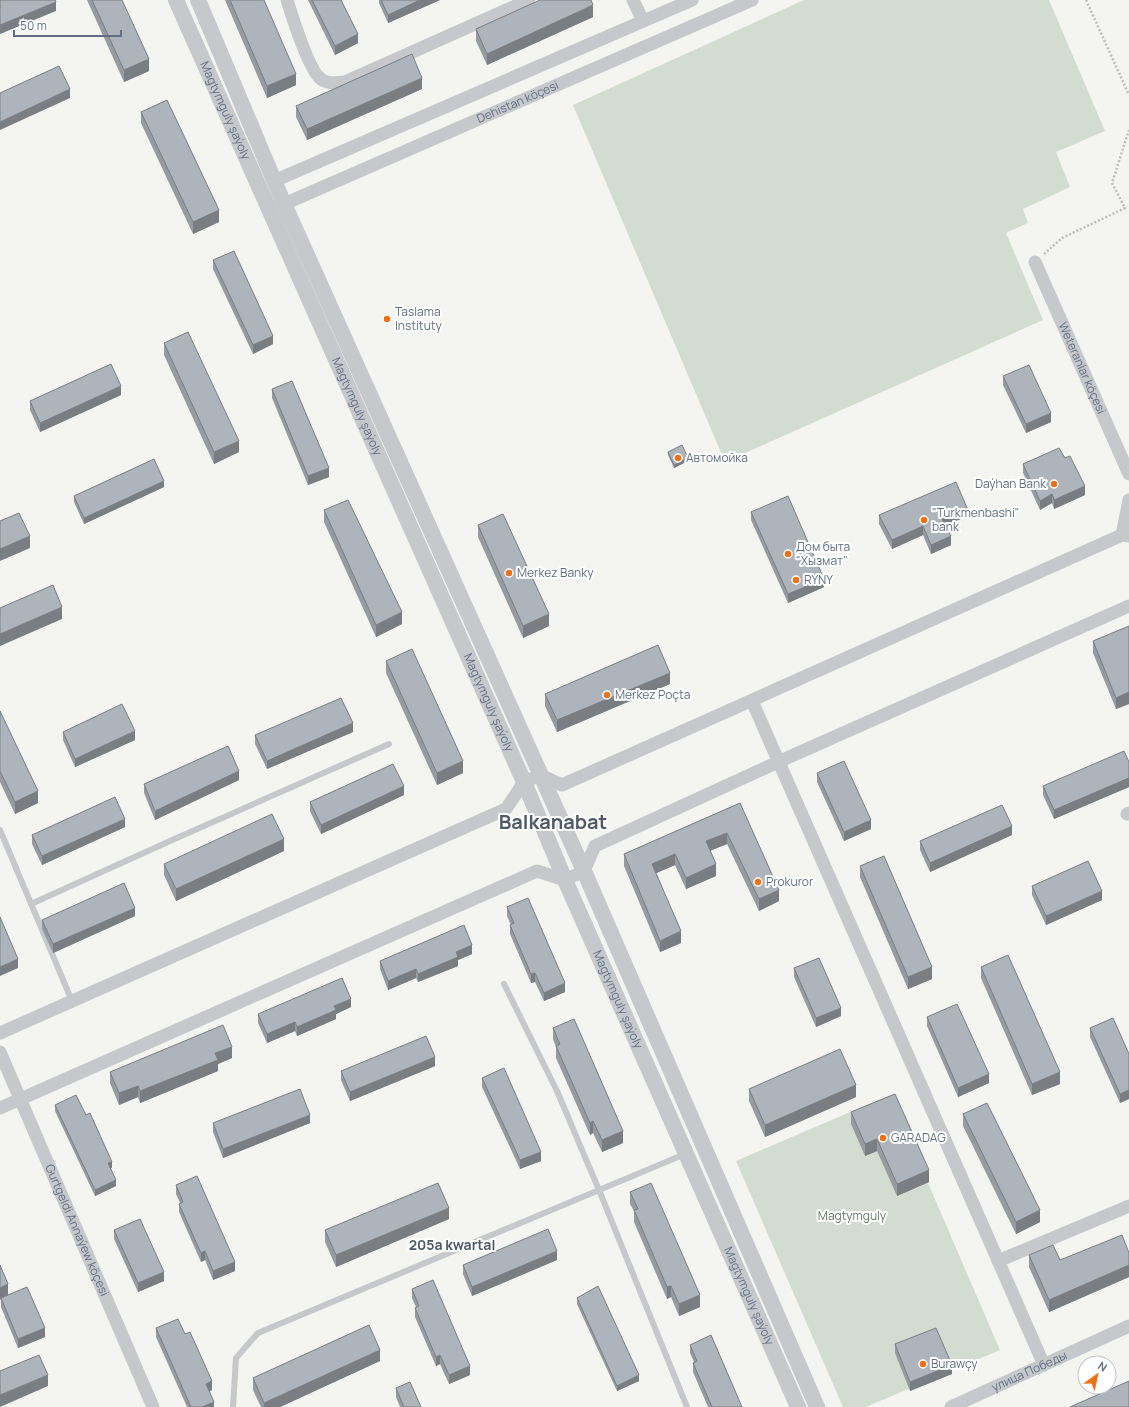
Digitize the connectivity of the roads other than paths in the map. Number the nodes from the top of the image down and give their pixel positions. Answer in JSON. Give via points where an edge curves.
{"nodes":[{"id":1,"x":176,"y":0,"type":"edge"},
{"id":2,"x":198,"y":0,"type":"edge"},
{"id":3,"x":205,"y":0,"type":"edge"},
{"id":4,"x":286,"y":0,"type":"edge"},
{"id":5,"x":529,"y":0,"type":"edge"},
{"id":6,"x":633,"y":0,"type":"edge"},
{"id":7,"x":692,"y":0,"type":"edge"},
{"id":8,"x":752,"y":0,"type":"edge"},
{"id":9,"x":643,"y":21,"type":"junction"},
{"id":10,"x":215,"y":39,"type":"junction"},
{"id":11,"x":274,"y":181,"type":"junction"},
{"id":12,"x":284,"y":204,"type":"junction"},
{"id":13,"x":1035,"y":262,"type":"road end"},
{"id":14,"x":1129,"y":474,"type":"edge"},
{"id":15,"x":1129,"y":500,"type":"edge"},
{"id":16,"x":1126,"y":535,"type":"edge"},
{"id":17,"x":1129,"y":606,"type":"edge"},
{"id":18,"x":752,"y":701,"type":"junction"},
{"id":19,"x":389,"y":744,"type":"dead end"},
{"id":20,"x":778,"y":762,"type":"junction"},
{"id":21,"x":540,"y":775,"type":"junction"},
{"id":22,"x":524,"y":782,"type":"junction"},
{"id":23,"x":0,"y":830,"type":"edge"},
{"id":24,"x":584,"y":871,"type":"junction"},
{"id":25,"x":566,"y":880,"type":"junction"},
{"id":26,"x":31,"y":904,"type":"junction"},
{"id":27,"x":504,"y":984,"type":"dead end"},
{"id":28,"x":72,"y":1001,"type":"junction"},
{"id":29,"x":0,"y":1033,"type":"edge"},
{"id":30,"x":0,"y":1052,"type":"edge"},
{"id":31,"x":20,"y":1100,"type":"junction"},
{"id":32,"x":0,"y":1108,"type":"edge"},
{"id":33,"x":686,"y":1153,"type":"junction"},
{"id":34,"x":599,"y":1190,"type":"junction"},
{"id":35,"x":1129,"y":1206,"type":"edge"},
{"id":36,"x":998,"y":1261,"type":"junction"},
{"id":37,"x":1129,"y":1326,"type":"edge"},
{"id":38,"x":1044,"y":1365,"type":"junction"},
{"id":39,"x":154,"y":1407,"type":"edge"},
{"id":40,"x":233,"y":1407,"type":"edge"},
{"id":41,"x":687,"y":1407,"type":"edge"},
{"id":42,"x":798,"y":1407,"type":"edge"},
{"id":43,"x":817,"y":1407,"type":"edge"},
{"id":44,"x":951,"y":1407,"type":"edge"}],
"edges":[{"from":1,"to":22,"type":"street","name":"Magtymguly şaýoly"},
{"from":2,"to":10,"type":"street","name":"Magtymguly şaýoly"},
{"from":3,"to":10,"type":"street"},
{"from":4,"to":5,"type":"street","via":[[311,66],[321,80],[334,83],[345,82]]},
{"from":6,"to":9,"type":"street"},
{"from":7,"to":9,"type":"street","name":"Dehistan köçesi"},
{"from":8,"to":12,"type":"street","name":"Dehistan köçesi"},
{"from":9,"to":11,"type":"street","name":"Dehistan köçesi"},
{"from":10,"to":11,"type":"street","name":"Magtymguly şaýoly"},
{"from":11,"to":12,"type":"street","name":"Magtymguly şaýoly"},
{"from":12,"to":21,"type":"street","name":"Magtymguly şaýoly"},
{"from":13,"to":14,"type":"street","name":"Weteranlar köçesi"},
{"from":15,"to":16,"type":"street"},
{"from":16,"to":18,"type":"street"},
{"from":17,"to":20,"type":"street"},
{"from":18,"to":20,"type":"street"},
{"from":18,"to":21,"type":"street","via":[[562,785]]},
{"from":19,"to":26,"type":"lane"},
{"from":20,"to":24,"type":"street","via":[[595,846]]},
{"from":20,"to":36,"type":"street"},
{"from":21,"to":22,"type":"street"},
{"from":21,"to":24,"type":"street","name":"Magtymguly şaýoly"},
{"from":22,"to":25,"type":"street","name":"Magtymguly şaýoly"},
{"from":22,"to":28,"type":"street","via":[[506,809]]},
{"from":23,"to":26,"type":"lane"},
{"from":24,"to":25,"type":"street"},
{"from":24,"to":43,"type":"street","name":"Magtymguly şaýoly"},
{"from":25,"to":31,"type":"street","via":[[537,871]]},
{"from":25,"to":33,"type":"street","name":"Magtymguly şaýoly"},
{"from":26,"to":28,"type":"lane"},
{"from":27,"to":34,"type":"lane","via":[[557,1091]]},
{"from":28,"to":29,"type":"street"},
{"from":30,"to":31,"type":"street","name":"Gurtgeldi Annaýew köçesi"},
{"from":31,"to":32,"type":"street"},
{"from":31,"to":39,"type":"street","name":"Gurtgeldi Annaýew köçesi"},
{"from":33,"to":34,"type":"lane"},
{"from":33,"to":42,"type":"street","name":"Magtymguly şaýoly"},
{"from":34,"to":40,"type":"lane","via":[[258,1333],[236,1358]]},
{"from":34,"to":41,"type":"lane"},
{"from":35,"to":36,"type":"street"},
{"from":36,"to":38,"type":"street"},
{"from":37,"to":38,"type":"street","name":"улица Победы"},
{"from":38,"to":44,"type":"street","name":"улица Победы"}]}
